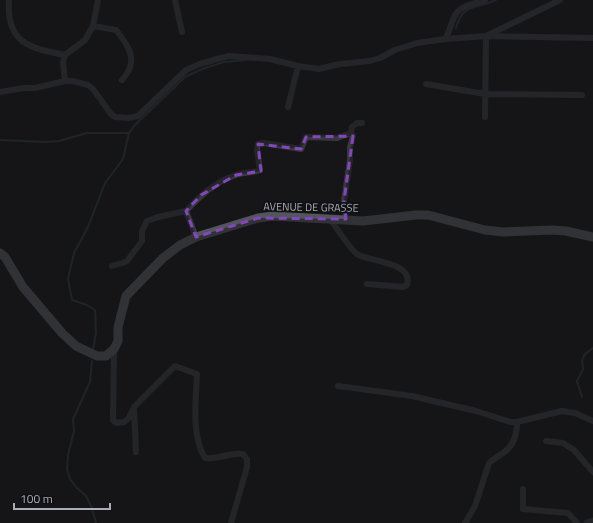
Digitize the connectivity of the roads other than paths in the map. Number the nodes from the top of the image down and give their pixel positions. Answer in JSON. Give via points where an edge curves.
{"nodes":[{"id":1,"x":9,"y":0,"type":"edge"},
{"id":2,"x":98,"y":0,"type":"edge"},
{"id":3,"x":176,"y":0,"type":"edge"},
{"id":4,"x":485,"y":0,"type":"edge"},
{"id":5,"x":560,"y":0,"type":"edge"},
{"id":6,"x":93,"y":26,"type":"junction"},
{"id":7,"x":182,"y":32,"type":"dead end"},
{"id":8,"x":486,"y":36,"type":"junction"},
{"id":9,"x":593,"y":38,"type":"edge"},
{"id":10,"x":448,"y":39,"type":"junction"},
{"id":11,"x":65,"y":54,"type":"junction"},
{"id":12,"x":298,"y":66,"type":"junction"},
{"id":13,"x":122,"y":80,"type":"dead end"},
{"id":14,"x":65,"y":81,"type":"junction"},
{"id":15,"x":426,"y":84,"type":"dead end"},
{"id":16,"x":0,"y":92,"type":"edge"},
{"id":17,"x":485,"y":94,"type":"junction"},
{"id":18,"x":582,"y":95,"type":"dead end"},
{"id":19,"x":288,"y":107,"type":"dead end"},
{"id":20,"x":485,"y":117,"type":"dead end"},
{"id":21,"x":362,"y":123,"type":"dead end"},
{"id":22,"x":352,"y":133,"type":"junction"},
{"id":23,"x":186,"y":211,"type":"junction"},
{"id":24,"x":330,"y":219,"type":"junction"},
{"id":25,"x":346,"y":219,"type":"junction"},
{"id":26,"x":593,"y":236,"type":"edge"},
{"id":27,"x":196,"y":237,"type":"junction"},
{"id":28,"x":0,"y":253,"type":"edge"},
{"id":29,"x":112,"y":266,"type":"dead end"},
{"id":30,"x":367,"y":284,"type":"dead end"},
{"id":31,"x":114,"y":349,"type":"junction"},
{"id":32,"x":338,"y":386,"type":"dead end"},
{"id":33,"x":134,"y":407,"type":"junction"},
{"id":34,"x":593,"y":421,"type":"edge"},
{"id":35,"x":517,"y":422,"type":"junction"},
{"id":36,"x":546,"y":441,"type":"dead end"},
{"id":37,"x":136,"y":452,"type":"dead end"},
{"id":38,"x":593,"y":472,"type":"edge"},
{"id":39,"x":523,"y":489,"type":"dead end"},
{"id":40,"x":593,"y":521,"type":"edge"},
{"id":41,"x":231,"y":523,"type":"edge"},
{"id":42,"x":465,"y":523,"type":"edge"},
{"id":43,"x":577,"y":523,"type":"edge"},
{"id":44,"x":587,"y":523,"type":"edge"}],
"edges":[{"from":1,"to":11,"type":"street","via":[[13,30],[24,42],[38,49]]},
{"from":2,"to":6,"type":"street"},
{"from":3,"to":7,"type":"street"},
{"from":4,"to":10,"type":"street","via":[[459,10]]},
{"from":5,"to":8,"type":"street"},
{"from":6,"to":11,"type":"street","via":[[85,40]]},
{"from":6,"to":13,"type":"street","via":[[116,30],[126,43],[132,59],[130,68]]},
{"from":8,"to":9,"type":"street"},
{"from":8,"to":10,"type":"street"},
{"from":8,"to":17,"type":"street"},
{"from":10,"to":12,"type":"street","via":[[417,42],[370,61],[319,68]]},
{"from":11,"to":14,"type":"street","via":[[62,62]]},
{"from":12,"to":14,"type":"street","via":[[270,59],[229,56],[200,64],[186,70],[134,118],[115,116],[108,111],[98,94],[88,85]]},
{"from":12,"to":19,"type":"street"},
{"from":14,"to":16,"type":"street"},
{"from":15,"to":17,"type":"street"},
{"from":17,"to":18,"type":"street"},
{"from":17,"to":20,"type":"street"},
{"from":21,"to":22,"type":"street","via":[[352,127]]},
{"from":22,"to":23,"type":"street","via":[[337,138],[306,137],[301,149],[258,144],[260,170],[236,175],[220,182],[201,195]]},
{"from":22,"to":25,"type":"street","via":[[344,201]]},
{"from":23,"to":27,"type":"street"},
{"from":23,"to":29,"type":"street","via":[[146,221],[142,241],[127,260]]},
{"from":24,"to":25,"type":"main road","name":"AVENUE DE GRASSE"},
{"from":24,"to":27,"type":"main road","name":"AVENUE DE GRASSE","via":[[273,216],[258,218]]},
{"from":24,"to":30,"type":"street","via":[[357,254],[397,266],[406,274],[408,280],[407,285],[402,287]]},
{"from":25,"to":26,"type":"main road","name":"AVENUE DE GRASSE","via":[[363,221],[428,215],[485,230],[559,231]]},
{"from":27,"to":31,"type":"main road","name":"AVENUE DE GRASSE","via":[[162,258],[126,296],[118,327],[118,341]]},
{"from":28,"to":31,"type":"main road","via":[[24,287],[76,346],[97,356],[106,356]]},
{"from":31,"to":33,"type":"street","via":[[113,420],[116,423],[124,422]]},
{"from":32,"to":35,"type":"street","via":[[412,396]]},
{"from":33,"to":37,"type":"street"},
{"from":33,"to":41,"type":"street","via":[[175,366],[197,374],[195,416],[200,450],[204,458],[211,459],[236,452],[248,459]]},
{"from":34,"to":35,"type":"street","via":[[575,413],[562,411]]},
{"from":35,"to":42,"type":"street","via":[[513,442],[490,463]]},
{"from":36,"to":38,"type":"street","via":[[563,443],[574,450]]},
{"from":39,"to":43,"type":"street","via":[[523,509],[568,513]]},
{"from":40,"to":44,"type":"street"}]}
